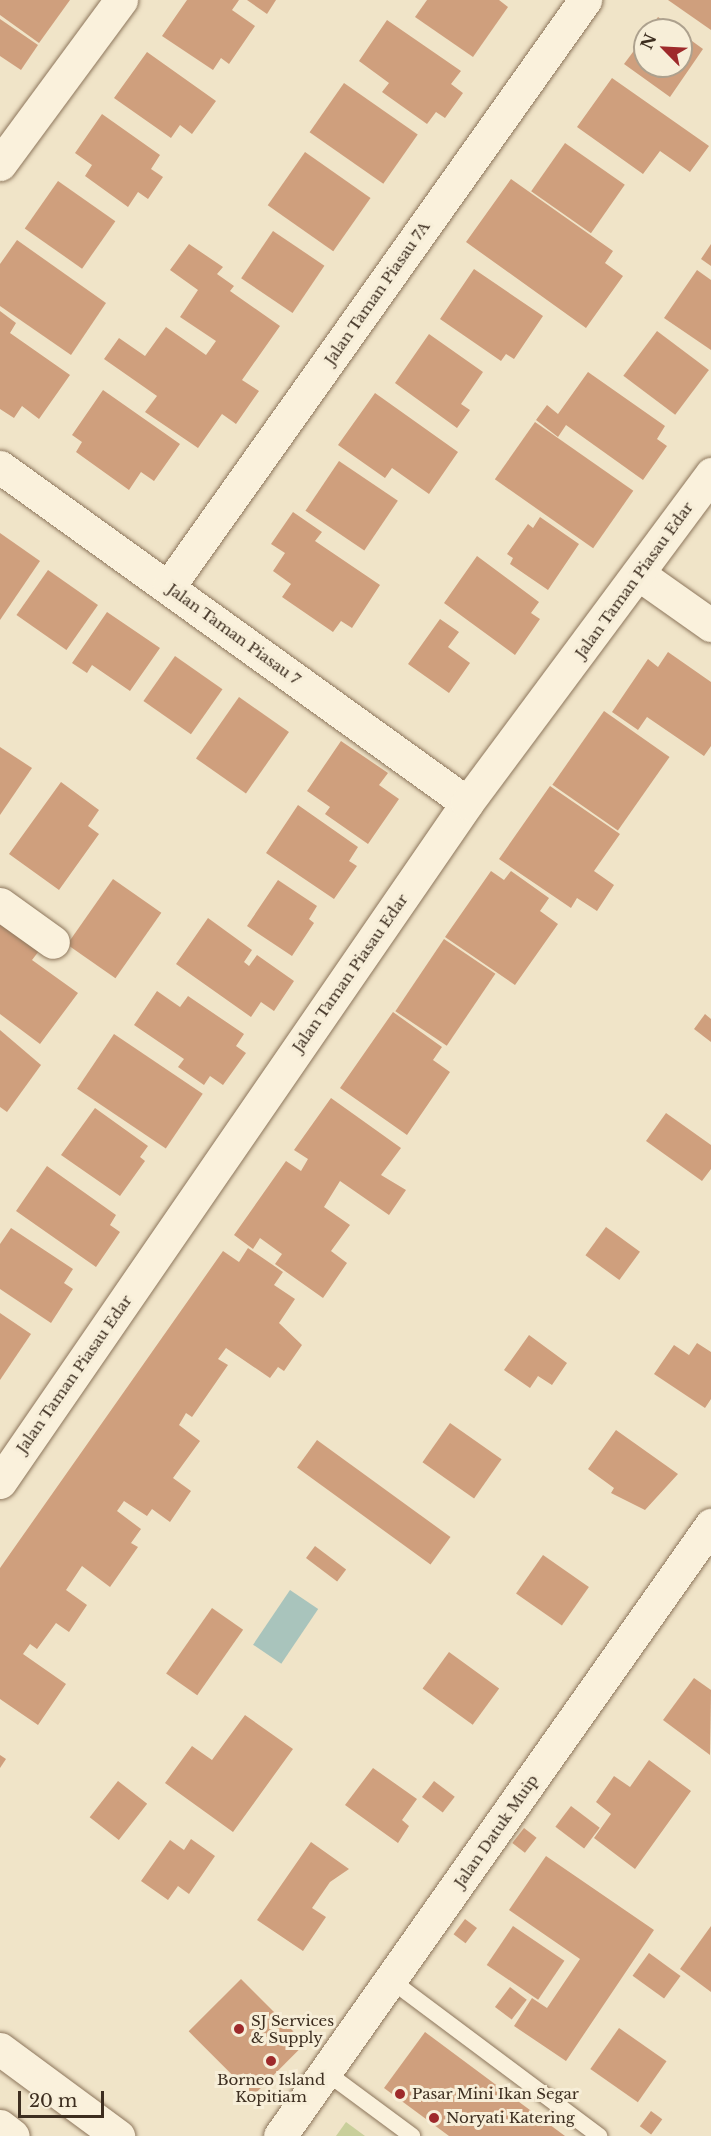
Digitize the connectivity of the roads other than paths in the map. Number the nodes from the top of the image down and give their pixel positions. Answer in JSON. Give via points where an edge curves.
{"nodes":[{"id":1,"x":121,"y":0,"type":"edge"},
{"id":2,"x":585,"y":0,"type":"edge"},
{"id":3,"x":0,"y":164,"type":"edge"},
{"id":4,"x":0,"y":467,"type":"edge"},
{"id":5,"x":711,"y":474,"type":"edge"},
{"id":6,"x":640,"y":575,"type":"junction"},
{"id":7,"x":169,"y":586,"type":"junction"},
{"id":8,"x":711,"y":625,"type":"edge"},
{"id":9,"x":467,"y":803,"type":"junction"},
{"id":10,"x":0,"y":904,"type":"edge"},
{"id":11,"x":53,"y":942,"type":"dead end"},
{"id":12,"x":0,"y":1482,"type":"edge"},
{"id":13,"x":711,"y":1525,"type":"edge"},
{"id":14,"x":392,"y":1981,"type":"junction"},
{"id":15,"x":0,"y":2049,"type":"edge"},
{"id":16,"x":327,"y":2073,"type":"junction"},
{"id":17,"x":118,"y":2136,"type":"edge"},
{"id":18,"x":280,"y":2136,"type":"edge"},
{"id":19,"x":412,"y":2136,"type":"edge"},
{"id":20,"x":598,"y":2136,"type":"edge"}],
"edges":[{"from":1,"to":3,"type":"street"},
{"from":2,"to":7,"type":"street","name":"Jalan Taman Piasau 7A"},
{"from":4,"to":7,"type":"street","name":"Jalan Taman Piasau 7"},
{"from":5,"to":6,"type":"street","name":"Jalan Taman Piasau Edar"},
{"from":6,"to":8,"type":"street"},
{"from":6,"to":9,"type":"street","name":"Jalan Taman Piasau Edar"},
{"from":7,"to":9,"type":"street","name":"Jalan Taman Piasau 7"},
{"from":9,"to":12,"type":"street","name":"Jalan Taman Piasau Edar"},
{"from":10,"to":11,"type":"street"},
{"from":13,"to":14,"type":"street","name":"Jalan Datuk Muip"},
{"from":14,"to":16,"type":"street","name":"Jalan Datuk Muip"},
{"from":14,"to":20,"type":"lane"},
{"from":15,"to":17,"type":"street"},
{"from":16,"to":18,"type":"street","name":"Jalan Datuk Muip"},
{"from":16,"to":19,"type":"lane"}]}
